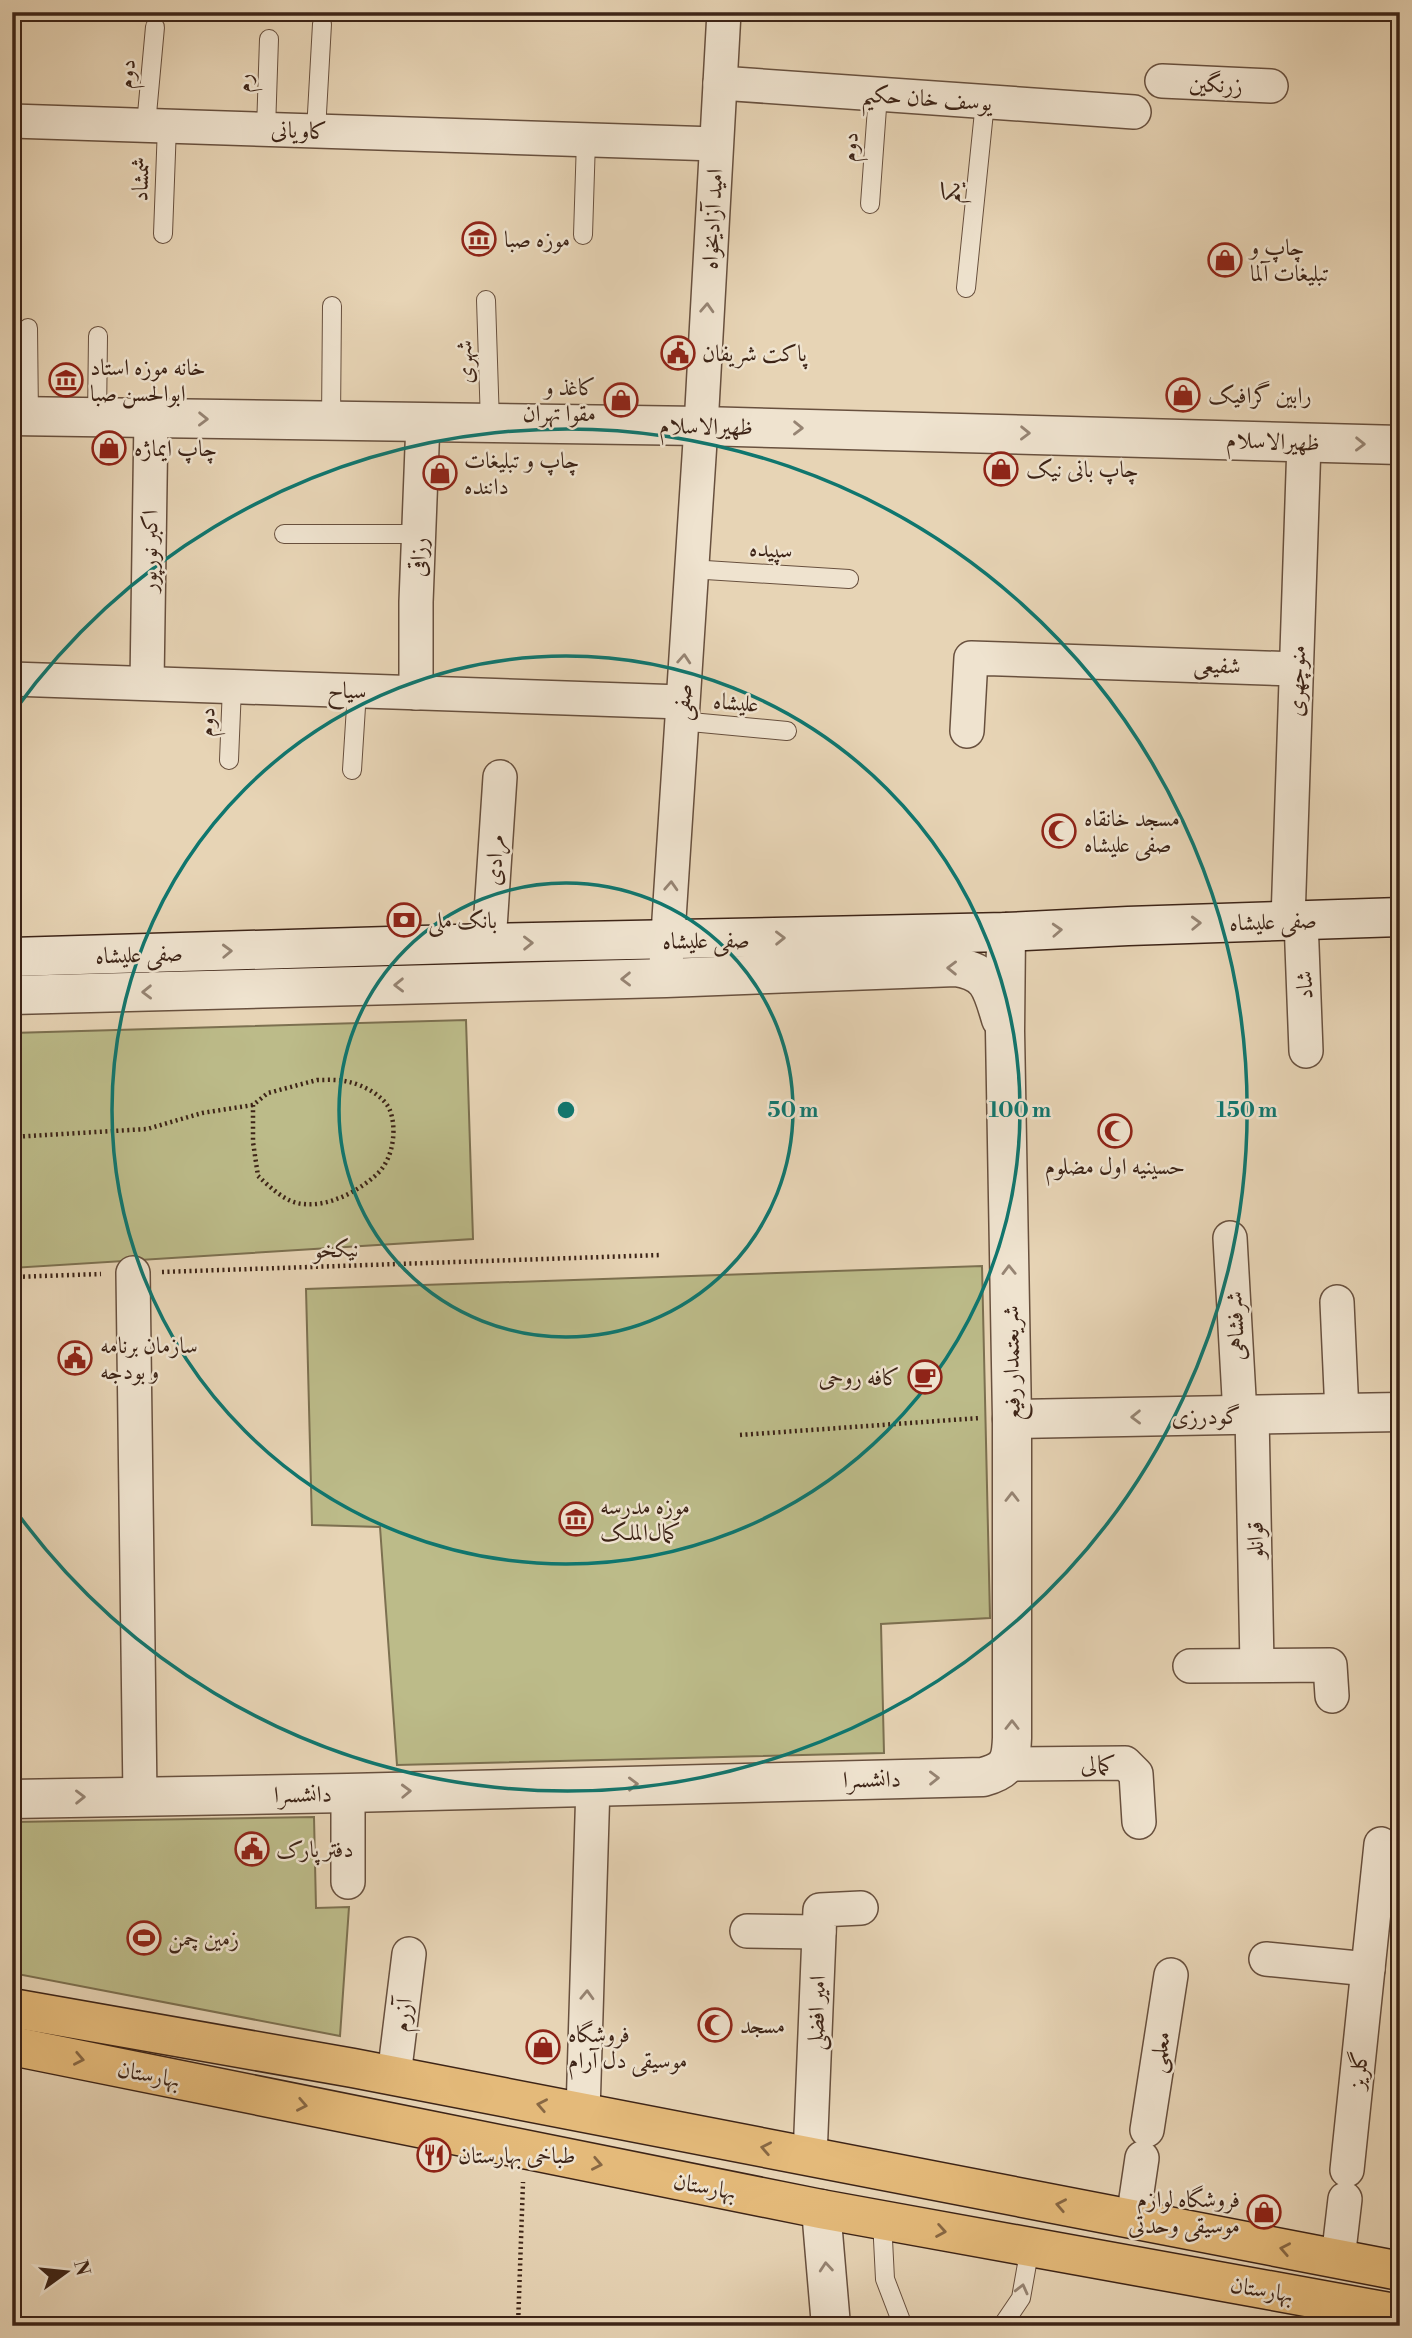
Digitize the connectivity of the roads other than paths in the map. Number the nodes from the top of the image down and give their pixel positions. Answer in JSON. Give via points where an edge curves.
{"nodes":[{"id":1,"x":723,"y":12,"type":"edge"},
{"id":2,"x":322,"y":24,"type":"dead end"},
{"id":3,"x":155,"y":27,"type":"dead end"},
{"id":4,"x":269,"y":39,"type":"dead end"},
{"id":5,"x":1162,"y":81,"type":"dead end"},
{"id":6,"x":720,"y":83,"type":"junction"},
{"id":7,"x":1271,"y":86,"type":"dead end"},
{"id":8,"x":878,"y":94,"type":"junction"},
{"id":9,"x":985,"y":102,"type":"junction"},
{"id":10,"x":1134,"y":112,"type":"dead end"},
{"id":11,"x":12,"y":121,"type":"edge"},
{"id":12,"x":156,"y":125,"type":"junction"},
{"id":13,"x":266,"y":129,"type":"junction"},
{"id":14,"x":316,"y":131,"type":"junction"},
{"id":15,"x":586,"y":140,"type":"junction"},
{"id":16,"x":716,"y":144,"type":"junction"},
{"id":17,"x":870,"y":204,"type":"dead end"},
{"id":18,"x":163,"y":233,"type":"dead end"},
{"id":19,"x":583,"y":236,"type":"dead end"},
{"id":20,"x":966,"y":288,"type":"dead end"},
{"id":21,"x":486,"y":300,"type":"dead end"},
{"id":22,"x":332,"y":306,"type":"dead end"},
{"id":23,"x":28,"y":328,"type":"dead end"},
{"id":24,"x":98,"y":336,"type":"dead end"},
{"id":25,"x":21,"y":416,"type":"edge"},
{"id":26,"x":97,"y":418,"type":"junction"},
{"id":27,"x":150,"y":418,"type":"junction"},
{"id":28,"x":331,"y":421,"type":"junction"},
{"id":29,"x":423,"y":422,"type":"junction"},
{"id":30,"x":490,"y":423,"type":"junction"},
{"id":31,"x":701,"y":426,"type":"junction"},
{"id":32,"x":1304,"y":443,"type":"junction"},
{"id":33,"x":1400,"y":445,"type":"edge"},
{"id":34,"x":284,"y":534,"type":"dead end"},
{"id":35,"x":420,"y":534,"type":"junction"},
{"id":36,"x":690,"y":569,"type":"junction"},
{"id":37,"x":849,"y":579,"type":"dead end"},
{"id":38,"x":1296,"y":669,"type":"junction"},
{"id":39,"x":12,"y":679,"type":"edge"},
{"id":40,"x":147,"y":683,"type":"junction"},
{"id":41,"x":232,"y":687,"type":"junction"},
{"id":42,"x":357,"y":691,"type":"junction"},
{"id":43,"x":416,"y":693,"type":"junction"},
{"id":44,"x":681,"y":711,"type":"junction"},
{"id":45,"x":787,"y":731,"type":"dead end"},
{"id":46,"x":967,"y":731,"type":"dead end"},
{"id":47,"x":229,"y":760,"type":"dead end"},
{"id":48,"x":352,"y":770,"type":"dead end"},
{"id":49,"x":500,"y":777,"type":"dead end"},
{"id":50,"x":1400,"y":917,"type":"edge"},
{"id":51,"x":1294,"y":920,"type":"junction"},
{"id":52,"x":1006,"y":932,"type":"junction"},
{"id":53,"x":667,"y":941,"type":"junction"},
{"id":54,"x":489,"y":943,"type":"junction"},
{"id":55,"x":12,"y":957,"type":"edge"},
{"id":56,"x":666,"y":978,"type":"junction"},
{"id":57,"x":12,"y":995,"type":"edge"},
{"id":58,"x":1004,"y":1031,"type":"junction"},
{"id":59,"x":1306,"y":1051,"type":"dead end"},
{"id":60,"x":1230,"y":1238,"type":"dead end"},
{"id":61,"x":133,"y":1273,"type":"road end"},
{"id":62,"x":1337,"y":1302,"type":"dead end"},
{"id":63,"x":1400,"y":1412,"type":"edge"},
{"id":64,"x":1342,"y":1413,"type":"junction"},
{"id":65,"x":1246,"y":1415,"type":"junction"},
{"id":66,"x":1012,"y":1419,"type":"junction"},
{"id":67,"x":1190,"y":1665,"type":"dead end"},
{"id":68,"x":1257,"y":1665,"type":"junction"},
{"id":69,"x":1332,"y":1696,"type":"dead end"},
{"id":70,"x":995,"y":1770,"type":"junction"},
{"id":71,"x":593,"y":1785,"type":"junction"},
{"id":72,"x":348,"y":1793,"type":"junction"},
{"id":73,"x":140,"y":1797,"type":"junction"},
{"id":74,"x":12,"y":1798,"type":"edge"},
{"id":75,"x":1139,"y":1822,"type":"dead end"},
{"id":76,"x":1381,"y":1844,"type":"dead end"},
{"id":77,"x":348,"y":1882,"type":"dead end"},
{"id":78,"x":861,"y":1908,"type":"dead end"},
{"id":79,"x":747,"y":1931,"type":"dead end"},
{"id":80,"x":819,"y":1932,"type":"junction"},
{"id":81,"x":409,"y":1954,"type":"dead end"},
{"id":82,"x":1266,"y":1959,"type":"dead end"},
{"id":83,"x":1368,"y":1969,"type":"junction"},
{"id":84,"x":1171,"y":1975,"type":"dead end"},
{"id":85,"x":12,"y":2008,"type":"edge"},
{"id":86,"x":12,"y":2046,"type":"edge"},
{"id":87,"x":394,"y":2076,"type":"junction"},
{"id":88,"x":583,"y":2112,"type":"junction"},
{"id":89,"x":810,"y":2157,"type":"junction"},
{"id":90,"x":821,"y":2209,"type":"junction"},
{"id":91,"x":1133,"y":2219,"type":"junction"},
{"id":92,"x":882,"y":2220,"type":"junction"},
{"id":93,"x":1030,"y":2247,"type":"junction"},
{"id":94,"x":1338,"y":2259,"type":"junction"},
{"id":95,"x":1400,"y":2271,"type":"edge"},
{"id":96,"x":1400,"y":2314,"type":"edge"},
{"id":97,"x":831,"y":2326,"type":"edge"},
{"id":98,"x":903,"y":2326,"type":"edge"},
{"id":99,"x":1002,"y":2326,"type":"edge"}],
"edges":[{"from":1,"to":6,"type":"street","name":"امید آزادیخواه"},
{"from":2,"to":14,"type":"lane"},
{"from":3,"to":12,"type":"lane","name":"دوم"},
{"from":4,"to":13,"type":"lane","name":"رم"},
{"from":5,"to":7,"type":"street","name":"زرنگین"},
{"from":6,"to":8,"type":"street","name":"یوسف خان حکیم"},
{"from":6,"to":16,"type":"street","name":"امید آزادیخواه"},
{"from":8,"to":9,"type":"street","name":"یوسف خان حکیم"},
{"from":8,"to":17,"type":"lane","name":"دوم"},
{"from":9,"to":10,"type":"street","name":"یوسف خان حکیم"},
{"from":9,"to":20,"type":"lane","name":"یکم"},
{"from":11,"to":12,"type":"street","name":"کاویانی"},
{"from":12,"to":13,"type":"street","name":"کاویانی"},
{"from":12,"to":18,"type":"lane","name":"شمشاد"},
{"from":13,"to":14,"type":"street","name":"کاویانی"},
{"from":14,"to":15,"type":"street","name":"کاویانی"},
{"from":15,"to":16,"type":"street","name":"کاویانی"},
{"from":15,"to":19,"type":"lane"},
{"from":31,"to":16,"type":"street","name":"امید آزادیخواه","one_way":true},
{"from":21,"to":30,"type":"lane","name":"شهری"},
{"from":22,"to":28,"type":"lane"},
{"from":23,"to":25,"type":"lane"},
{"from":24,"to":26,"type":"lane"},
{"from":25,"to":26,"type":"street","name":"ظهیرالاسلام"},
{"from":26,"to":27,"type":"street","name":"ظهیرالاسلام"},
{"from":27,"to":28,"type":"street","name":"ظهیرالاسلام","one_way":true},
{"from":27,"to":40,"type":"street","name":"اکبر نورپور"},
{"from":28,"to":29,"type":"street","name":"ظهیرالاسلام"},
{"from":29,"to":30,"type":"street","name":"ظهیرالاسلام"},
{"from":29,"to":35,"type":"street","name":"رزاقی"},
{"from":30,"to":31,"type":"street","name":"ظهیرالاسلام"},
{"from":31,"to":32,"type":"street","name":"ظهیرالاسلام","one_way":true},
{"from":31,"to":36,"type":"street","name":"صفی"},
{"from":32,"to":33,"type":"street","name":"ظهیرالاسلام","one_way":true},
{"from":32,"to":38,"type":"street","name":"منوچهری"},
{"from":34,"to":35,"type":"lane"},
{"from":35,"to":43,"type":"street","name":"رزاقی"},
{"from":36,"to":37,"type":"lane","name":"سپیده"},
{"from":44,"to":36,"type":"street","name":"صفی","one_way":true},
{"from":38,"to":46,"type":"street","name":"شفیعی","via":[[971,658]]},
{"from":38,"to":51,"type":"street","name":"منوچهری"},
{"from":39,"to":40,"type":"street","name":"سیاح"},
{"from":40,"to":41,"type":"street","name":"سیاح"},
{"from":41,"to":42,"type":"street","name":"سیاح"},
{"from":41,"to":47,"type":"lane","name":"دوم"},
{"from":42,"to":43,"type":"street","name":"سیاح"},
{"from":42,"to":48,"type":"lane"},
{"from":43,"to":44,"type":"street","name":"سیاح"},
{"from":44,"to":45,"type":"lane","name":"علیشاه"},
{"from":53,"to":44,"type":"street","name":"صفی","one_way":true},
{"from":49,"to":54,"type":"street","name":"مرادی"},
{"from":50,"to":51,"type":"street","name":"صفی علیشاه"},
{"from":52,"to":51,"type":"street","name":"صفی علیشاه","one_way":true},
{"from":51,"to":59,"type":"street","name":"شاد"},
{"from":53,"to":52,"type":"street","name":"صفی علیشاه","one_way":true},
{"from":52,"to":58,"type":"street","name":"شریعتمدار رفیع"},
{"from":54,"to":53,"type":"street","name":"صفی علیشاه","one_way":true},
{"from":53,"to":56,"type":"street","name":"صفی"},
{"from":55,"to":54,"type":"street","name":"صفی علیشاه","one_way":true},
{"from":56,"to":57,"type":"street","name":"صفی علیشاه","one_way":true},
{"from":58,"to":56,"type":"street","name":"صفی علیشاه","one_way":true,"via":[[989,983],[975,971],[956,967]]},
{"from":66,"to":58,"type":"street","name":"شریعتمدار رفیع","one_way":true},
{"from":60,"to":65,"type":"street","name":"شرفشاهی"},
{"from":61,"to":73,"type":"street"},
{"from":62,"to":64,"type":"street"},
{"from":63,"to":64,"type":"street","name":"گودرزی"},
{"from":64,"to":65,"type":"street","name":"گودرزی"},
{"from":65,"to":66,"type":"street","name":"گودرزی","one_way":true},
{"from":65,"to":68,"type":"street","name":"قوانلو"},
{"from":70,"to":66,"type":"street","name":"شریعتمدار رفیع","one_way":true,"via":[[1012,1755]]},
{"from":67,"to":68,"type":"street"},
{"from":68,"to":69,"type":"street","via":[[1330,1665]]},
{"from":71,"to":70,"type":"street","name":"دانشسرا","one_way":true},
{"from":70,"to":75,"type":"street","name":"کمالی","via":[[1125,1763],[1136,1774]]},
{"from":72,"to":71,"type":"street","name":"دانشسرا","one_way":true},
{"from":88,"to":71,"type":"street","one_way":true},
{"from":72,"to":73,"type":"street","name":"دانشسرا"},
{"from":72,"to":77,"type":"street"},
{"from":74,"to":73,"type":"street","name":"دانشسرا","one_way":true},
{"from":76,"to":83,"type":"street","name":"گلریز"},
{"from":78,"to":80,"type":"street","name":"امیر افضلی","via":[[820,1910]]},
{"from":79,"to":80,"type":"street"},
{"from":80,"to":89,"type":"street","name":"امیر افضلی"},
{"from":81,"to":87,"type":"street","name":"آزرم"},
{"from":82,"to":83,"type":"street"},
{"from":83,"to":94,"type":"street","name":"گلریز"},
{"from":84,"to":91,"type":"street","name":"معلمی"},
{"from":85,"to":87,"type":"main road","name":"بهارستان"},
{"from":86,"to":90,"type":"main road","name":"بهارستان","one_way":true},
{"from":88,"to":87,"type":"main road","name":"بهارستان","one_way":true},
{"from":89,"to":88,"type":"main road","name":"بهارستان","one_way":true},
{"from":91,"to":89,"type":"main road","name":"بهارستان","one_way":true},
{"from":90,"to":92,"type":"main road","name":"بهارستان"},
{"from":97,"to":90,"type":"street","one_way":true},
{"from":94,"to":91,"type":"main road","name":"بهارستان","one_way":true},
{"from":92,"to":93,"type":"main road","name":"بهارستان","one_way":true},
{"from":92,"to":98,"type":"lane","via":[[885,2279]]},
{"from":93,"to":96,"type":"main road","name":"بهارستان"},
{"from":99,"to":93,"type":"lane","one_way":true,"via":[[1021,2298]]},
{"from":94,"to":95,"type":"main road","name":"بهارستان"}]}
